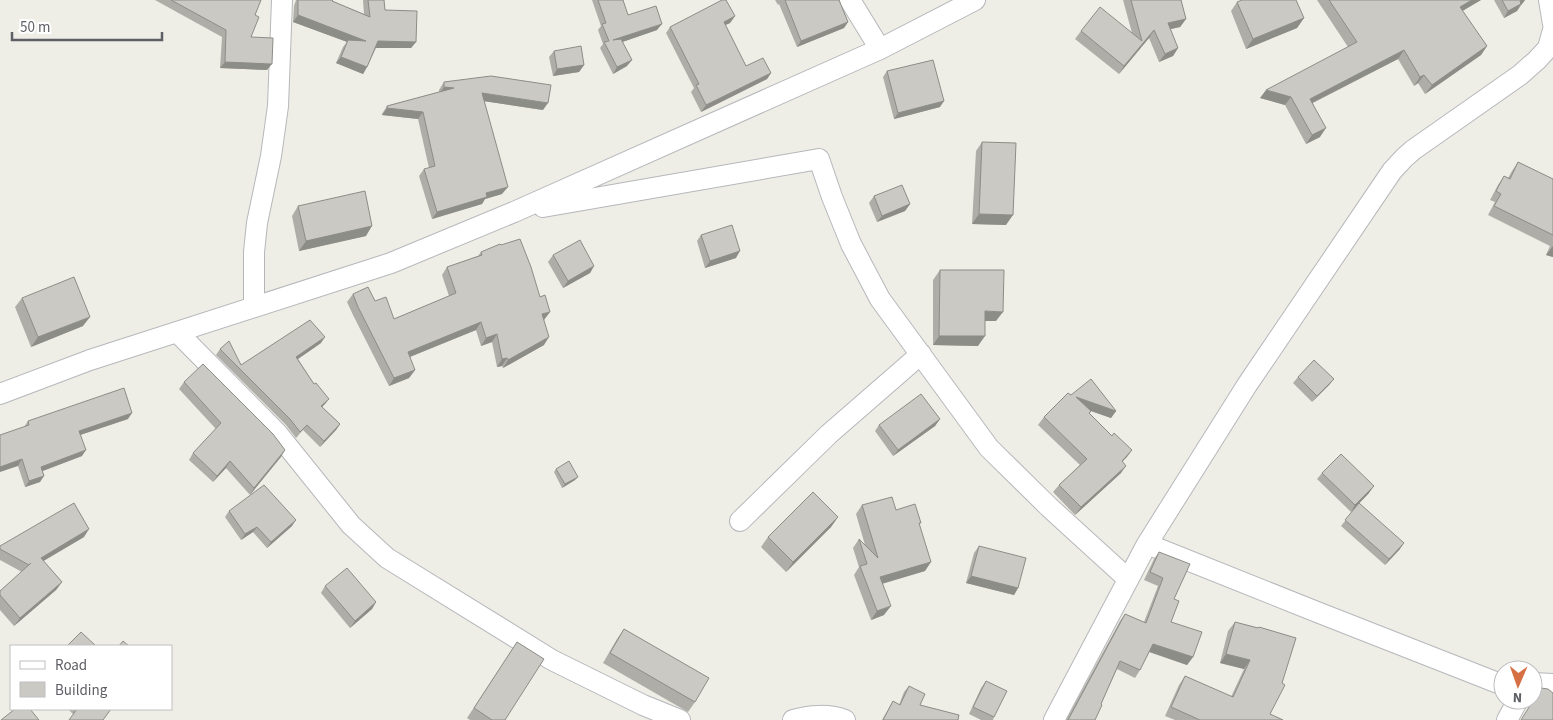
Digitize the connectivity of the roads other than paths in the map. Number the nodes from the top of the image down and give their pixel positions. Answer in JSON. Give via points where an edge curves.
{"nodes":[{"id":1,"x":282,"y":0,"type":"edge"},
{"id":2,"x":850,"y":0,"type":"edge"},
{"id":3,"x":975,"y":0,"type":"edge"},
{"id":4,"x":1549,"y":0,"type":"edge"},
{"id":5,"x":1553,"y":24,"type":"edge"},
{"id":6,"x":1553,"y":30,"type":"edge"},
{"id":7,"x":880,"y":49,"type":"junction"},
{"id":8,"x":514,"y":212,"type":"junction"},
{"id":9,"x":254,"y":307,"type":"junction"},
{"id":10,"x":177,"y":332,"type":"junction"},
{"id":11,"x":920,"y":354,"type":"junction"},
{"id":12,"x":0,"y":394,"type":"edge"},
{"id":13,"x":740,"y":521,"type":"dead end"},
{"id":14,"x":1147,"y":544,"type":"junction"},
{"id":15,"x":1128,"y":579,"type":"junction"},
{"id":16,"x":1493,"y":680,"type":"edge"},
{"id":17,"x":680,"y":720,"type":"edge"},
{"id":18,"x":793,"y":720,"type":"edge"},
{"id":19,"x":845,"y":720,"type":"edge"},
{"id":20,"x":1054,"y":720,"type":"edge"}],
"edges":[{"from":1,"to":9,"type":"street","via":[[278,106],[257,223]]},
{"from":2,"to":7,"type":"street"},
{"from":3,"to":7,"type":"street"},
{"from":4,"to":5,"type":"street"},
{"from":6,"to":14,"type":"street","via":[[1548,48],[1520,75],[1413,150],[1392,172],[1247,385]]},
{"from":7,"to":8,"type":"street"},
{"from":8,"to":9,"type":"street","via":[[391,263]]},
{"from":8,"to":11,"type":"street","via":[[819,159],[851,244],[880,299]]},
{"from":9,"to":10,"type":"street"},
{"from":10,"to":12,"type":"street"},
{"from":10,"to":17,"type":"street","via":[[277,433],[350,525],[387,558],[552,660]]},
{"from":11,"to":13,"type":"street","via":[[829,434]]},
{"from":11,"to":15,"type":"street","via":[[989,448]]},
{"from":14,"to":15,"type":"street"},
{"from":14,"to":16,"type":"street"},
{"from":15,"to":20,"type":"street"},
{"from":18,"to":19,"type":"street","via":[[834,716]]}]}
